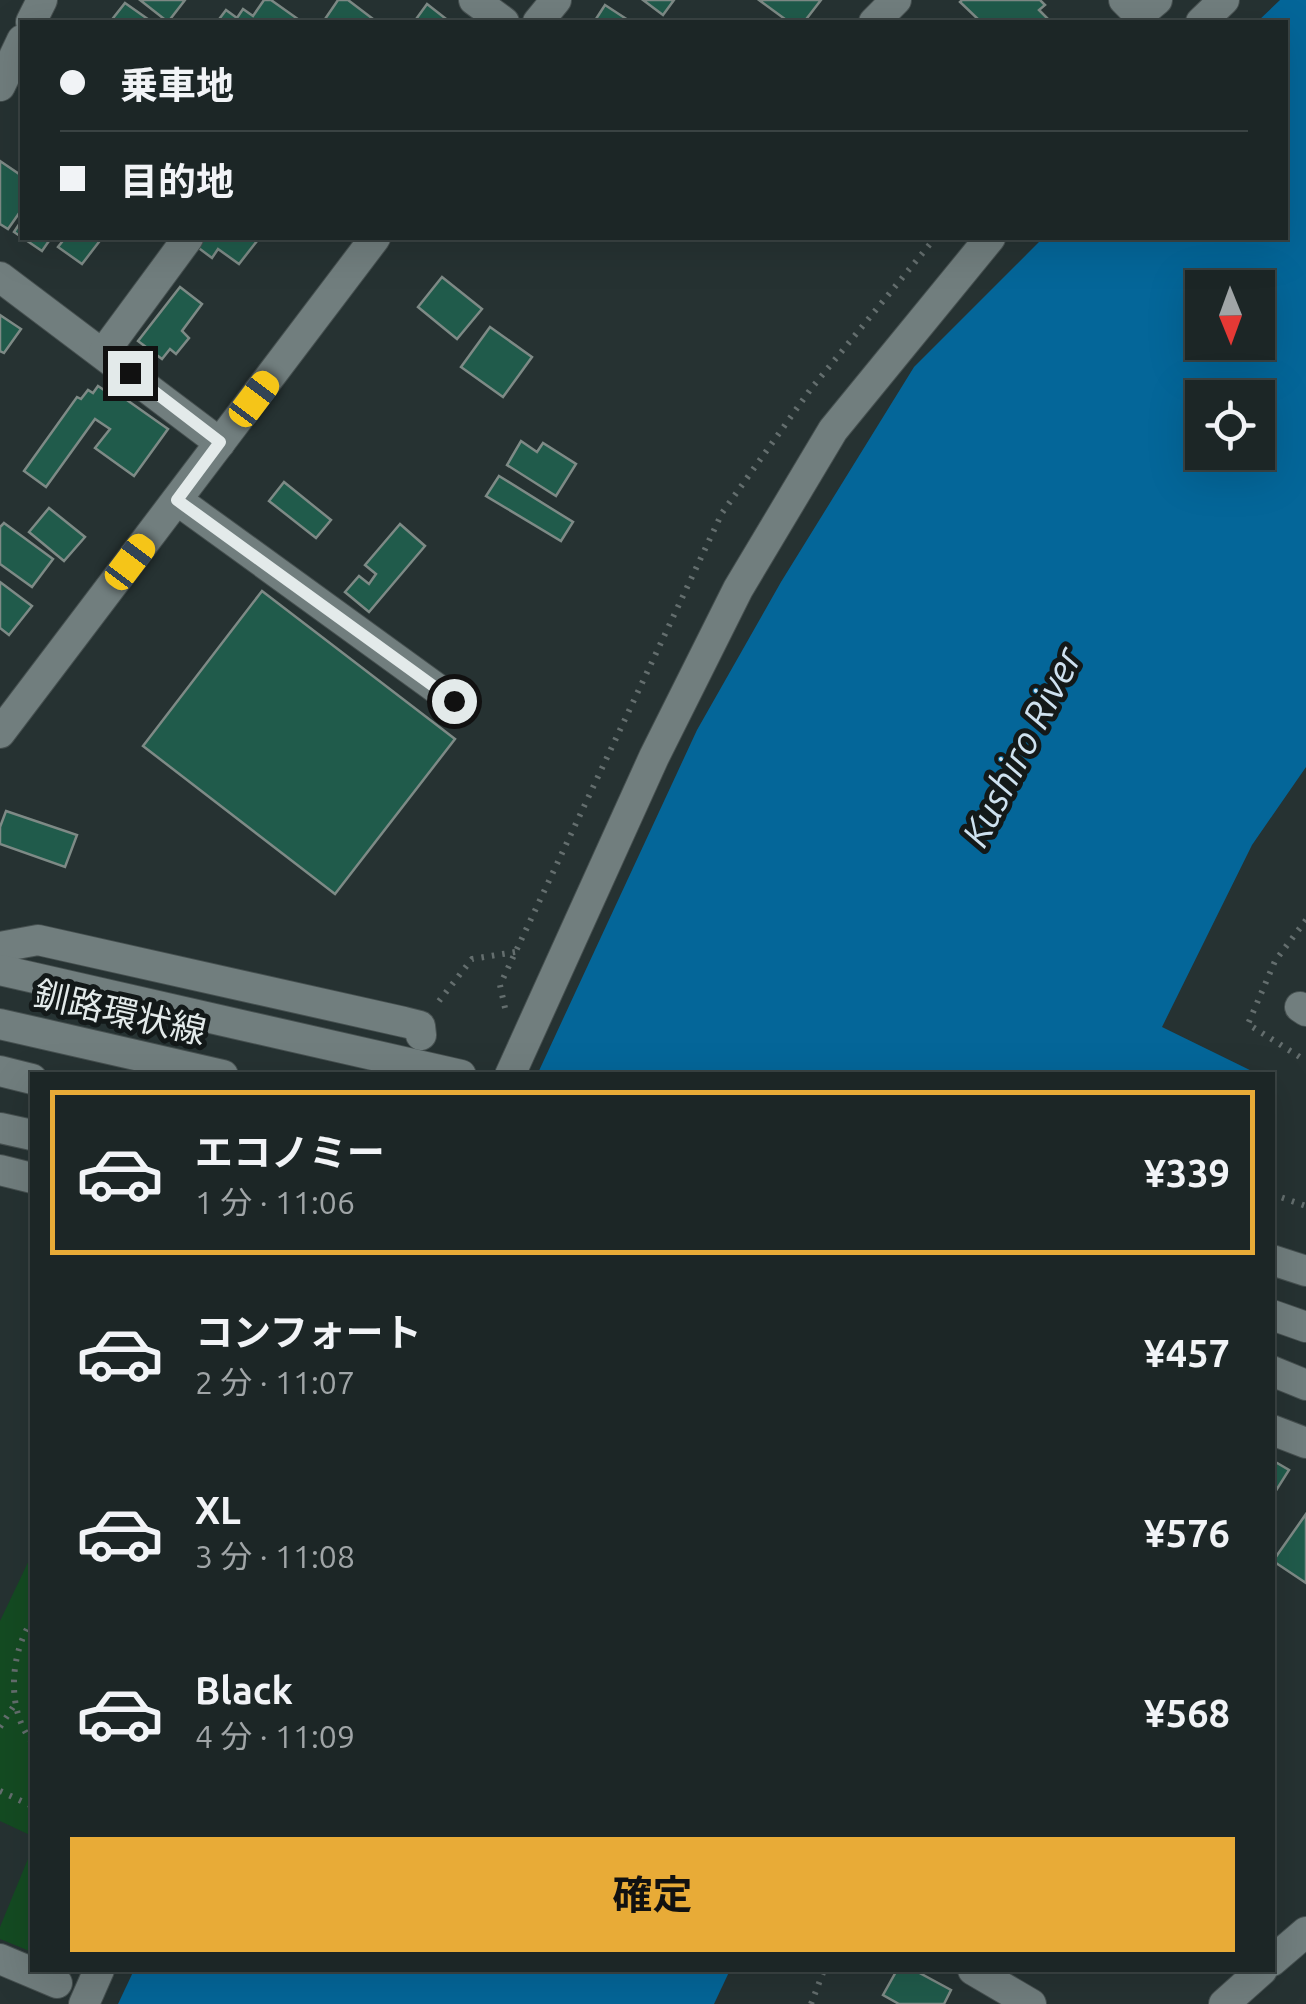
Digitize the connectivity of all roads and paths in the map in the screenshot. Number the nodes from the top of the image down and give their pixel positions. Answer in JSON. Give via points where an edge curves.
{"nodes":[{"id":1,"x":474,"y":0,"type":"edge"},
{"id":2,"x":556,"y":0,"type":"edge"},
{"id":3,"x":896,"y":0,"type":"edge"},
{"id":4,"x":1224,"y":0,"type":"edge"},
{"id":5,"x":501,"y":20,"type":"edge"},
{"id":6,"x":540,"y":20,"type":"edge"},
{"id":7,"x":876,"y":20,"type":"edge"},
{"id":8,"x":1203,"y":20,"type":"edge"},
{"id":9,"x":20,"y":44,"type":"edge"},
{"id":10,"x":0,"y":86,"type":"edge"},
{"id":11,"x":187,"y":240,"type":"edge"},
{"id":12,"x":372,"y":240,"type":"edge"},
{"id":13,"x":988,"y":240,"type":"edge"},
{"id":14,"x":0,"y":277,"type":"edge"},
{"id":15,"x":104,"y":352,"type":"junction"},
{"id":16,"x":220,"y":442,"type":"junction"},
{"id":17,"x":177,"y":500,"type":"junction"},
{"id":18,"x":454,"y":701,"type":"dead end"},
{"id":19,"x":0,"y":734,"type":"edge"},
{"id":20,"x":0,"y":946,"type":"edge"},
{"id":21,"x":515,"y":952,"type":"dead end"},
{"id":22,"x":0,"y":970,"type":"edge"},
{"id":23,"x":0,"y":1024,"type":"edge"},
{"id":24,"x":420,"y":1030,"type":"joint"},
{"id":25,"x":0,"y":1071,"type":"edge"},
{"id":26,"x":211,"y":1072,"type":"edge"},
{"id":27,"x":448,"y":1072,"type":"edge"},
{"id":28,"x":511,"y":1072,"type":"edge"},
{"id":29,"x":30,"y":1078,"type":"edge"},
{"id":30,"x":0,"y":1128,"type":"edge"},
{"id":31,"x":30,"y":1135,"type":"edge"},
{"id":32,"x":0,"y":1170,"type":"edge"},
{"id":33,"x":30,"y":1178,"type":"edge"},
{"id":34,"x":1275,"y":1195,"type":"edge"},
{"id":35,"x":1306,"y":1206,"type":"edge"},
{"id":36,"x":1275,"y":1261,"type":"edge"},
{"id":37,"x":1306,"y":1271,"type":"edge"},
{"id":38,"x":1275,"y":1316,"type":"edge"},
{"id":39,"x":1306,"y":1327,"type":"edge"},
{"id":40,"x":1275,"y":1372,"type":"edge"},
{"id":41,"x":1306,"y":1385,"type":"edge"},
{"id":42,"x":1275,"y":1431,"type":"edge"},
{"id":43,"x":1306,"y":1443,"type":"edge"},
{"id":44,"x":30,"y":1623,"type":"edge"},
{"id":45,"x":15,"y":1703,"type":"junction"},
{"id":46,"x":0,"y":1728,"type":"edge"},
{"id":47,"x":30,"y":1739,"type":"edge"},
{"id":48,"x":0,"y":1791,"type":"edge"},
{"id":49,"x":30,"y":1805,"type":"edge"},
{"id":50,"x":1306,"y":1932,"type":"edge"},
{"id":51,"x":0,"y":1958,"type":"edge"},
{"id":52,"x":1275,"y":1958,"type":"edge"},
{"id":53,"x":30,"y":1969,"type":"edge"},
{"id":54,"x":98,"y":1972,"type":"edge"},
{"id":55,"x":823,"y":1972,"type":"edge"},
{"id":56,"x":976,"y":1972,"type":"edge"},
{"id":57,"x":1260,"y":1972,"type":"edge"},
{"id":58,"x":84,"y":2004,"type":"edge"},
{"id":59,"x":811,"y":2004,"type":"edge"},
{"id":60,"x":1030,"y":2004,"type":"edge"},
{"id":61,"x":1224,"y":2004,"type":"edge"}],
"edges":[{"from":1,"to":5,"type":"street"},
{"from":2,"to":6,"type":"street"},
{"from":3,"to":7,"type":"street"},
{"from":4,"to":8,"type":"street"},
{"from":9,"to":10,"type":"street"},
{"from":11,"to":15,"type":"street"},
{"from":12,"to":16,"type":"street"},
{"from":13,"to":28,"type":"street","via":[[833,430],[738,589]]},
{"from":14,"to":15,"type":"street"},
{"from":15,"to":16,"type":"street"},
{"from":16,"to":17,"type":"street"},
{"from":17,"to":18,"type":"street"},
{"from":17,"to":19,"type":"street"},
{"from":20,"to":24,"type":"street","via":[[38,940]]},
{"from":21,"to":24,"type":"path","via":[[472,959]]},
{"from":22,"to":27,"type":"street"},
{"from":23,"to":26,"type":"street","name":"釧路環状線"},
{"from":25,"to":29,"type":"street"},
{"from":30,"to":31,"type":"street"},
{"from":32,"to":33,"type":"street"},
{"from":34,"to":35,"type":"path"},
{"from":36,"to":37,"type":"street"},
{"from":38,"to":39,"type":"street"},
{"from":40,"to":41,"type":"street"},
{"from":42,"to":43,"type":"street"},
{"from":44,"to":45,"type":"path","via":[[15,1670]]},
{"from":45,"to":46,"type":"path"},
{"from":45,"to":47,"type":"path"},
{"from":48,"to":49,"type":"path"},
{"from":50,"to":52,"type":"street"},
{"from":51,"to":53,"type":"street"},
{"from":54,"to":58,"type":"street"},
{"from":55,"to":59,"type":"path"},
{"from":56,"to":60,"type":"street"},
{"from":57,"to":61,"type":"street"}]}
